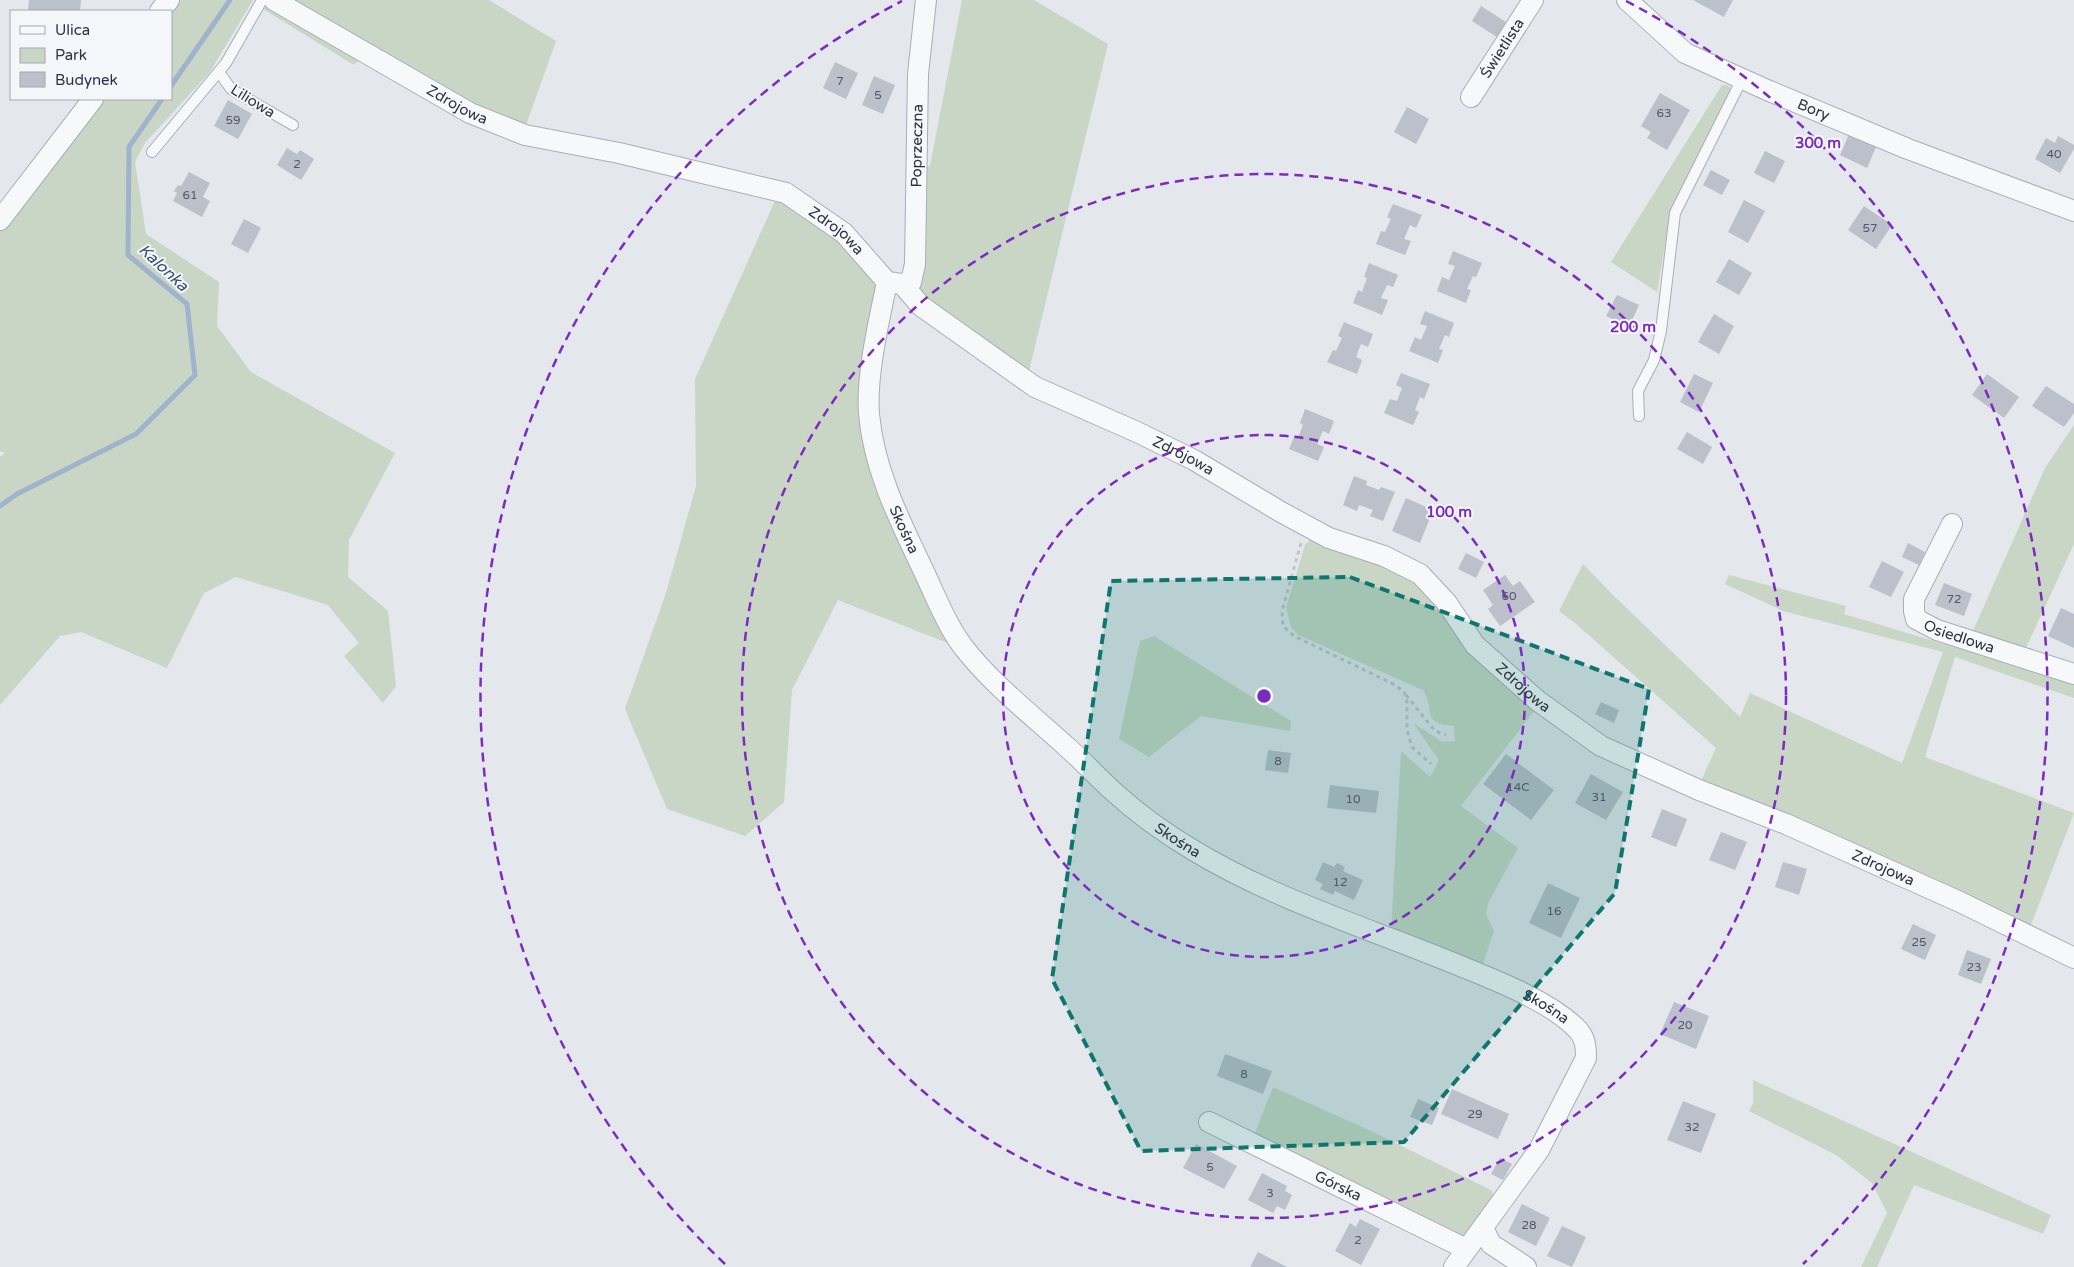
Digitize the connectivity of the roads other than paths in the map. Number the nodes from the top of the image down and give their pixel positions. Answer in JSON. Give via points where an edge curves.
{"nodes":[{"id":1,"x":169,"y":0,"type":"edge"},
{"id":2,"x":262,"y":0,"type":"edge"},
{"id":3,"x":274,"y":0,"type":"edge"},
{"id":4,"x":926,"y":0,"type":"edge"},
{"id":5,"x":1533,"y":0,"type":"edge"},
{"id":6,"x":1627,"y":0,"type":"edge"},
{"id":7,"x":161,"y":10,"type":"edge"},
{"id":8,"x":219,"y":72,"type":"junction"},
{"id":9,"x":1742,"y":79,"type":"junction"},
{"id":10,"x":1470,"y":97,"type":"dead end"},
{"id":11,"x":92,"y":100,"type":"edge"},
{"id":12,"x":292,"y":124,"type":"dead end"},
{"id":13,"x":152,"y":152,"type":"dead end"},
{"id":14,"x":2074,"y":211,"type":"edge"},
{"id":15,"x":0,"y":220,"type":"edge"},
{"id":16,"x":894,"y":283,"type":"junction"},
{"id":17,"x":1639,"y":416,"type":"dead end"},
{"id":18,"x":1952,"y":524,"type":"dead end"},
{"id":19,"x":2074,"y":674,"type":"edge"},
{"id":20,"x":2074,"y":958,"type":"edge"},
{"id":21,"x":1209,"y":1122,"type":"dead end"},
{"id":22,"x":1483,"y":1228,"type":"junction"},
{"id":23,"x":1466,"y":1250,"type":"junction"},
{"id":24,"x":1454,"y":1267,"type":"edge"},
{"id":25,"x":1526,"y":1267,"type":"edge"}],
"edges":[{"from":1,"to":7,"type":"street"},
{"from":2,"to":8,"type":"lane"},
{"from":3,"to":16,"type":"street","name":"Zdrojowa","via":[[470,113],[525,135],[619,153],[786,193],[844,232]]},
{"from":4,"to":16,"type":"street","name":"Poprzeczna","via":[[918,74],[915,264],[911,282]]},
{"from":5,"to":10,"type":"street","name":"Świetlista"},
{"from":6,"to":9,"type":"street","name":"Bory","via":[[1685,53]]},
{"from":8,"to":12,"type":"lane","name":"Liliowa","via":[[231,89]]},
{"from":8,"to":13,"type":"lane"},
{"from":9,"to":14,"type":"street","name":"Bory","via":[[1908,149]]},
{"from":9,"to":17,"type":"lane","via":[[1675,213],[1661,331],[1654,360],[1638,391]]},
{"from":11,"to":15,"type":"street"},
{"from":16,"to":20,"type":"street","name":"Zdrojowa","via":[[1035,387],[1194,460],[1329,538],[1384,556],[1420,574],[1447,603],[1475,645],[1538,701],[1601,746],[1698,790],[1786,824],[1960,902]]},
{"from":16,"to":22,"type":"street","name":"Skośna","via":[[878,326],[871,388],[869,412],[876,456],[892,503],[940,607],[963,646],[988,676],[1115,793],[1194,851],[1320,911],[1488,978],[1556,1010],[1578,1029],[1586,1043],[1586,1058],[1539,1150]]},
{"from":18,"to":19,"type":"street","name":"Osiedlowa","via":[[1914,599],[1916,619],[1937,630]]},
{"from":21,"to":23,"type":"street","name":"Górska"},
{"from":22,"to":23,"type":"street","name":"Skośna"},
{"from":22,"to":25,"type":"street","via":[[1491,1244]]},
{"from":23,"to":24,"type":"street","name":"Skośna"}]}
